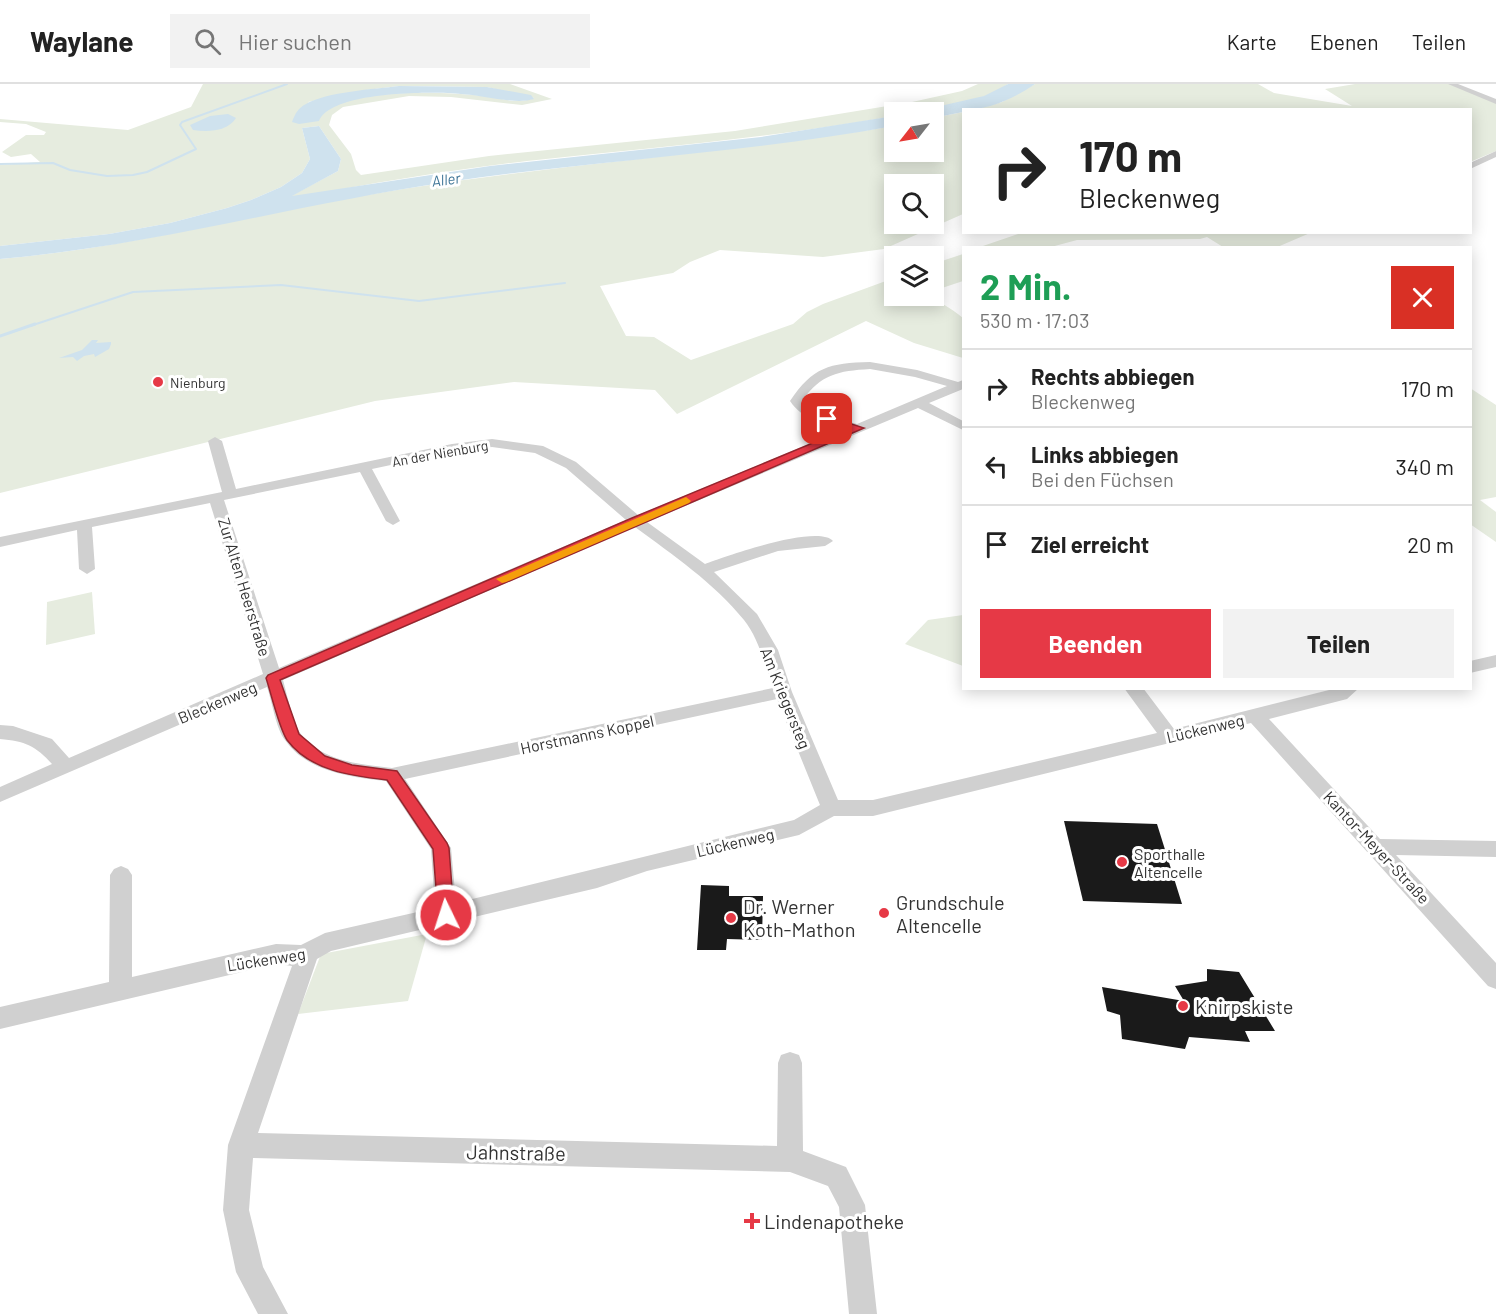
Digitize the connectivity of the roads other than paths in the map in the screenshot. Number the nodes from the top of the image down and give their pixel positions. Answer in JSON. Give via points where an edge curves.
{"nodes":[{"id":1,"x":1452,"y":84,"type":"edge"},
{"id":2,"x":1496,"y":102,"type":"edge"},
{"id":3,"x":1496,"y":154,"type":"edge"},
{"id":4,"x":1472,"y":165,"type":"edge"},
{"id":5,"x":960,"y":385,"type":"edge"},
{"id":6,"x":919,"y":403,"type":"junction"},
{"id":7,"x":962,"y":425,"type":"edge"},
{"id":8,"x":859,"y":428,"type":"junction"},
{"id":9,"x":215,"y":441,"type":"dead end"},
{"id":10,"x":364,"y":467,"type":"junction"},
{"id":11,"x":223,"y":495,"type":"junction"},
{"id":12,"x":636,"y":520,"type":"junction"},
{"id":13,"x":393,"y":521,"type":"dead end"},
{"id":14,"x":84,"y":524,"type":"junction"},
{"id":15,"x":825,"y":541,"type":"dead end"},
{"id":16,"x":0,"y":542,"type":"edge"},
{"id":17,"x":87,"y":569,"type":"dead end"},
{"id":18,"x":703,"y":570,"type":"junction"},
{"id":19,"x":1496,"y":661,"type":"edge"},
{"id":20,"x":1472,"y":667,"type":"edge"},
{"id":21,"x":272,"y":678,"type":"junction"},
{"id":22,"x":1134,"y":690,"type":"edge"},
{"id":23,"x":1347,"y":690,"type":"edge"},
{"id":24,"x":783,"y":692,"type":"junction"},
{"id":25,"x":1256,"y":717,"type":"junction"},
{"id":26,"x":0,"y":732,"type":"edge"},
{"id":27,"x":1169,"y":736,"type":"junction"},
{"id":28,"x":65,"y":766,"type":"junction"},
{"id":29,"x":392,"y":775,"type":"junction"},
{"id":30,"x":0,"y":795,"type":"edge"},
{"id":31,"x":831,"y":808,"type":"junction"},
{"id":32,"x":1378,"y":847,"type":"junction"},
{"id":33,"x":1496,"y":849,"type":"edge"},
{"id":34,"x":121,"y":875,"type":"dead end"},
{"id":35,"x":446,"y":915,"type":"junction"},
{"id":36,"x":307,"y":955,"type":"junction"},
{"id":37,"x":1496,"y":979,"type":"edge"},
{"id":38,"x":120,"y":990,"type":"junction"},
{"id":39,"x":0,"y":1018,"type":"edge"},
{"id":40,"x":790,"y":1063,"type":"dead end"},
{"id":41,"x":241,"y":1145,"type":"junction"},
{"id":42,"x":790,"y":1159,"type":"junction"},
{"id":43,"x":274,"y":1314,"type":"edge"},
{"id":44,"x":863,"y":1314,"type":"edge"}],
"edges":[{"from":1,"to":2,"type":"street"},
{"from":3,"to":4,"type":"street"},
{"from":5,"to":6,"type":"street","name":"Bleckenweg"},
{"from":5,"to":8,"type":"street","via":[[904,371],[848,366],[819,373],[796,401],[811,415]]},
{"from":6,"to":7,"type":"street"},
{"from":6,"to":8,"type":"street","name":"Bleckenweg"},
{"from":8,"to":12,"type":"street","name":"Bleckenweg"},
{"from":9,"to":11,"type":"street"},
{"from":10,"to":11,"type":"street","name":"An der Nienburg"},
{"from":10,"to":12,"type":"street","name":"An der Nienburg","via":[[492,443],[538,449],[571,465]]},
{"from":10,"to":13,"type":"street","name":"An der Nienburg"},
{"from":11,"to":14,"type":"street","name":"An der Nienburg"},
{"from":11,"to":21,"type":"street","name":"Zur Alten Heerstraße"},
{"from":12,"to":18,"type":"street","name":"Am Kriegersteg"},
{"from":12,"to":21,"type":"street","name":"Bleckenweg"},
{"from":14,"to":16,"type":"street","name":"An der Nienburg"},
{"from":14,"to":17,"type":"street"},
{"from":15,"to":18,"type":"street","via":[[759,550]]},
{"from":18,"to":24,"type":"street","name":"Am Kriegersteg","via":[[751,618],[769,650]]},
{"from":19,"to":20,"type":"street"},
{"from":21,"to":28,"type":"street","name":"Bleckenweg"},
{"from":21,"to":29,"type":"street","name":"Horstmanns Koppel","via":[[292,737],[320,760],[352,770]]},
{"from":22,"to":27,"type":"street"},
{"from":23,"to":25,"type":"street","name":"Lückenweg"},
{"from":24,"to":29,"type":"street","name":"Horstmanns Koppel"},
{"from":24,"to":31,"type":"street","name":"Am Kriegersteg"},
{"from":25,"to":27,"type":"street","name":"Lückenweg"},
{"from":25,"to":32,"type":"street","name":"Kantor-Meyer-Straße"},
{"from":26,"to":28,"type":"street","via":[[45,744]]},
{"from":27,"to":31,"type":"street","name":"Lückenweg","via":[[873,808]]},
{"from":28,"to":30,"type":"street","name":"Bleckenweg"},
{"from":29,"to":35,"type":"street","via":[[441,848]]},
{"from":31,"to":35,"type":"street","name":"Lückenweg","via":[[799,827]]},
{"from":32,"to":33,"type":"street"},
{"from":32,"to":37,"type":"street","name":"Kantor-Meyer-Straße"},
{"from":34,"to":38,"type":"street"},
{"from":35,"to":36,"type":"street","name":"Lückenweg","via":[[325,944]]},
{"from":36,"to":38,"type":"street","name":"Lückenweg","via":[[289,958],[276,954]]},
{"from":36,"to":41,"type":"street"},
{"from":38,"to":39,"type":"street","name":"Lückenweg"},
{"from":40,"to":42,"type":"street"},
{"from":41,"to":42,"type":"street","name":"Jahnstraße"},
{"from":41,"to":43,"type":"street","via":[[236,1210],[250,1272]]},
{"from":42,"to":44,"type":"street","name":"Jahnstraße","via":[[837,1176],[852,1205]]}]}
